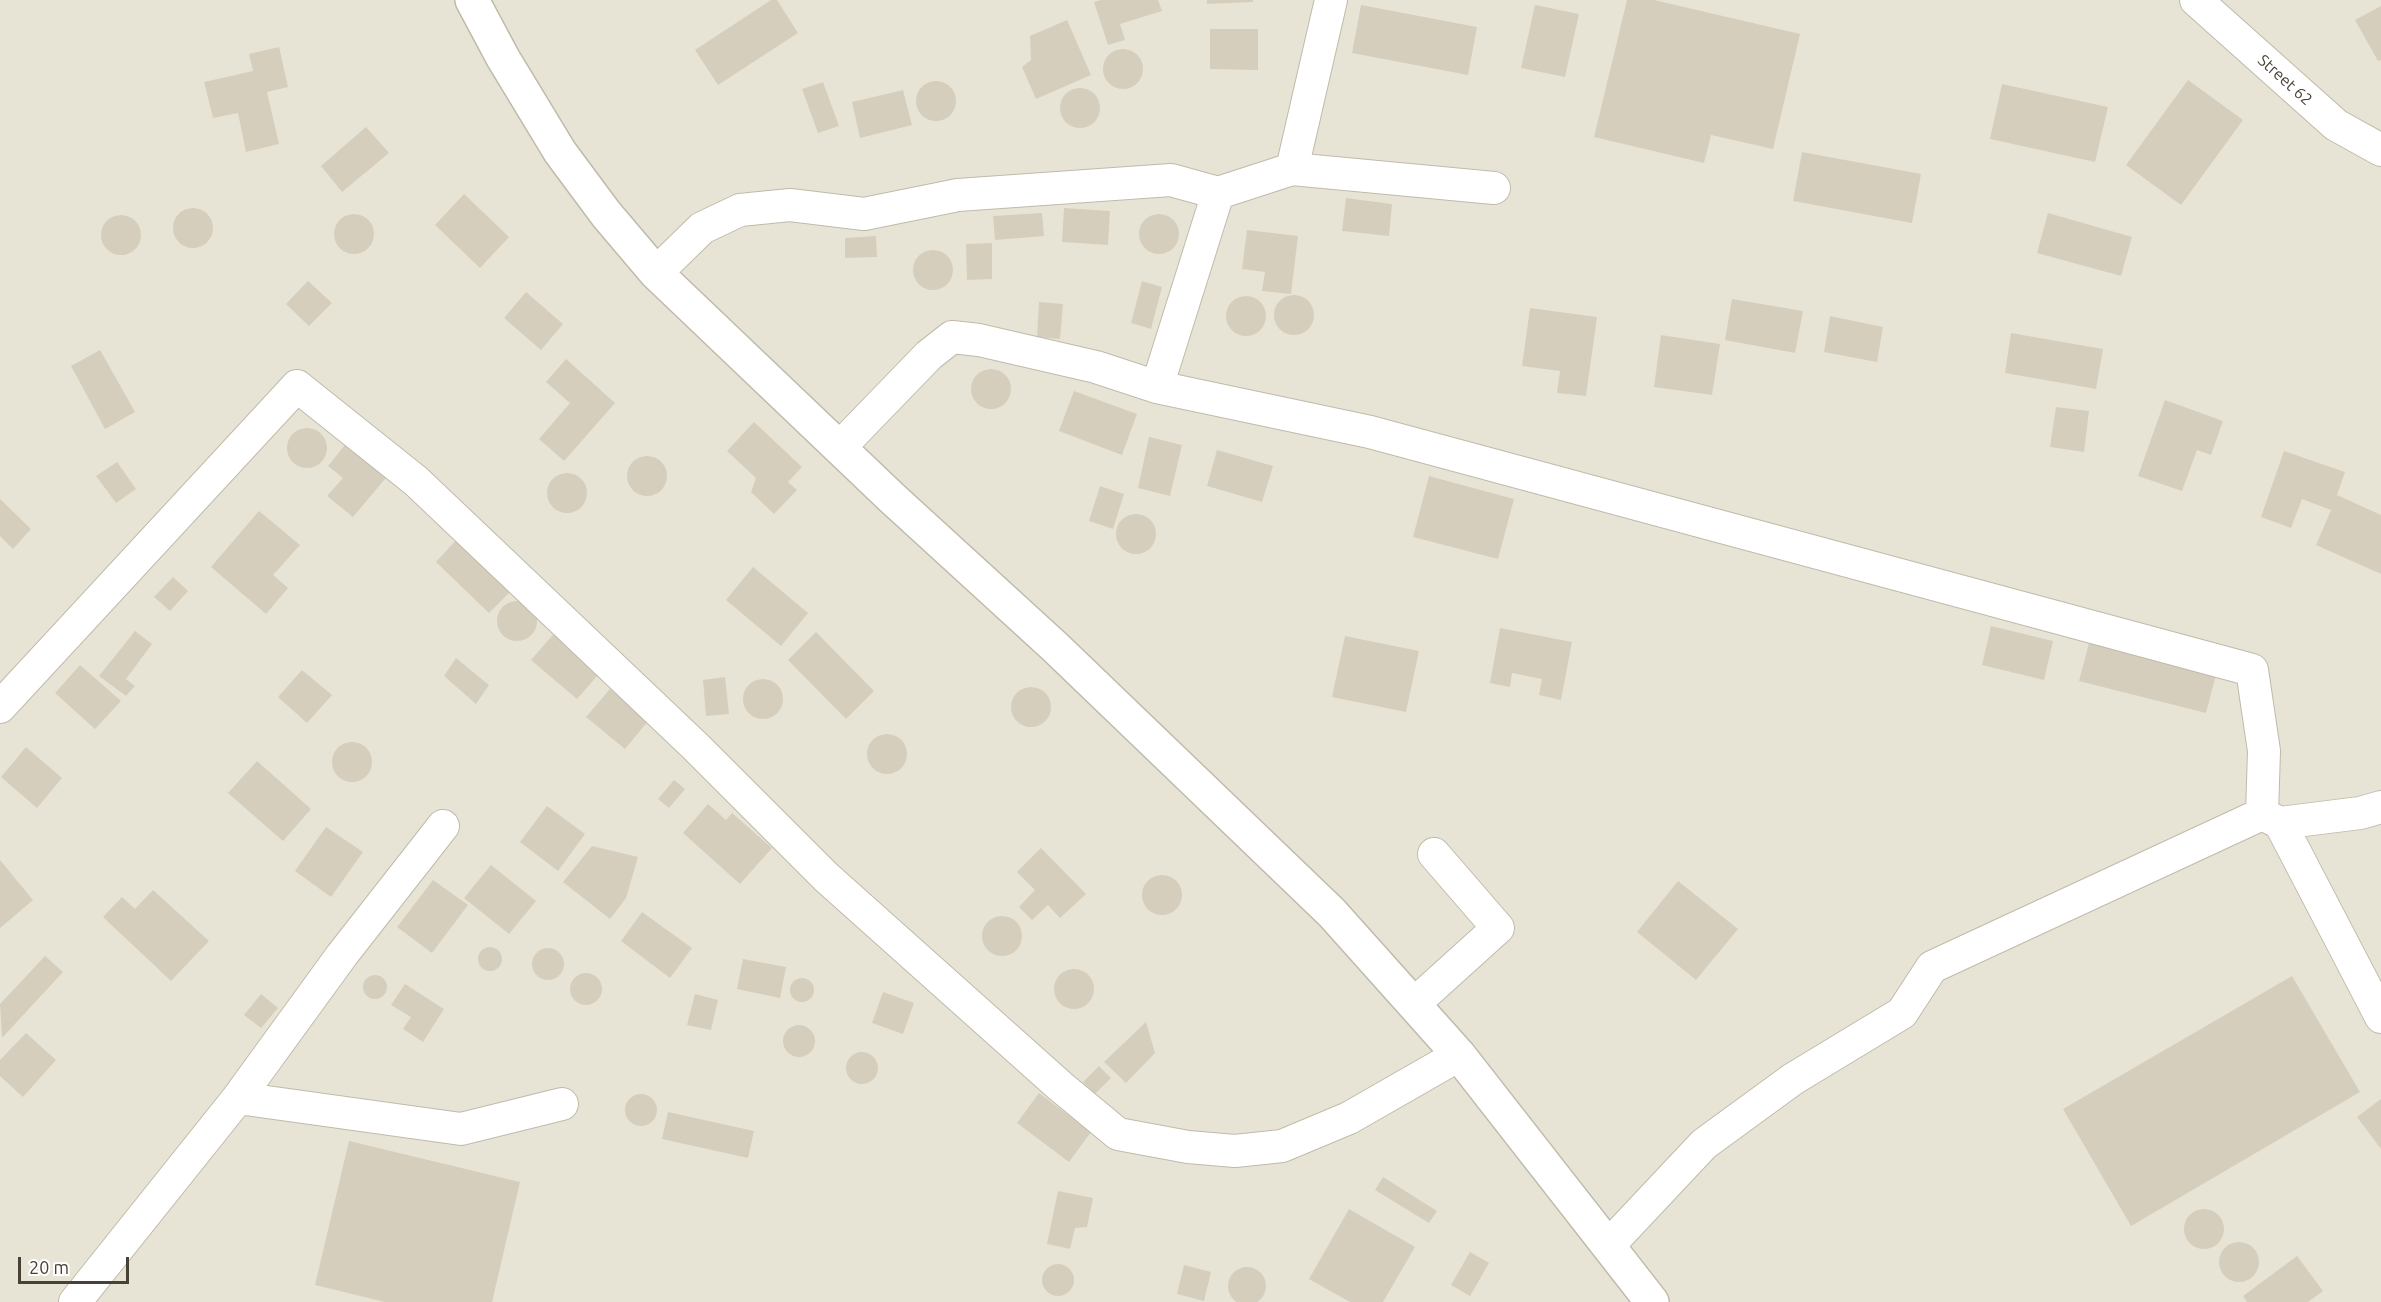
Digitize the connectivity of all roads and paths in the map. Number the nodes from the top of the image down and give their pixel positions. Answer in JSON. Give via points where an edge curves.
{"nodes":[{"id":1,"x":472,"y":0,"type":"edge"},
{"id":2,"x":1331,"y":0,"type":"edge"},
{"id":3,"x":2196,"y":0,"type":"edge"},
{"id":4,"x":2381,"y":150,"type":"edge"},
{"id":5,"x":1292,"y":169,"type":"junction"},
{"id":6,"x":1494,"y":188,"type":"dead end"},
{"id":7,"x":1218,"y":193,"type":"junction"},
{"id":8,"x":656,"y":273,"type":"junction"},
{"id":9,"x":1157,"y":387,"type":"junction"},
{"id":10,"x":839,"y":448,"type":"junction"},
{"id":11,"x":0,"y":707,"type":"edge"},
{"id":12,"x":2381,"y":807,"type":"edge"},
{"id":13,"x":2271,"y":819,"type":"junction"},
{"id":14,"x":442,"y":826,"type":"dead end"},
{"id":15,"x":1434,"y":854,"type":"dead end"},
{"id":16,"x":1415,"y":1003,"type":"junction"},
{"id":17,"x":2381,"y":1017,"type":"edge"},
{"id":18,"x":1459,"y":1055,"type":"junction"},
{"id":19,"x":238,"y":1098,"type":"junction"},
{"id":20,"x":562,"y":1104,"type":"dead end"},
{"id":21,"x":1609,"y":1245,"type":"junction"},
{"id":22,"x":75,"y":1302,"type":"edge"},
{"id":23,"x":1652,"y":1302,"type":"edge"}],
"edges":[{"from":1,"to":8,"type":"street","via":[[560,152]]},
{"from":2,"to":5,"type":"street"},
{"from":3,"to":4,"type":"street","name":"Street 62","via":[[2336,124]]},
{"from":5,"to":6,"type":"street"},
{"from":5,"to":7,"type":"street"},
{"from":7,"to":8,"type":"street","via":[[1171,180],[958,195],[864,214],[790,206],[740,210],[702,228]]},
{"from":7,"to":9,"type":"street"},
{"from":8,"to":10,"type":"street"},
{"from":9,"to":10,"type":"street","via":[[1096,367],[952,337],[929,355]]},
{"from":9,"to":13,"type":"street","via":[[1370,432],[2252,670]]},
{"from":10,"to":16,"type":"street","via":[[1249,832],[1332,913]]},
{"from":11,"to":18,"type":"street","via":[[297,386],[416,481],[695,746],[826,878],[1118,1134],[1235,1151],[1282,1146],[1349,1118]]},
{"from":12,"to":13,"type":"street","via":[[2360,813]]},
{"from":13,"to":17,"type":"street"},
{"from":13,"to":21,"type":"street","via":[[1932,967],[1902,1013],[1793,1079],[1704,1144]]},
{"from":14,"to":19,"type":"street"},
{"from":15,"to":16,"type":"street","via":[[1498,928]]},
{"from":16,"to":18,"type":"street"},
{"from":18,"to":21,"type":"street"},
{"from":19,"to":20,"type":"street","via":[[461,1129]]},
{"from":19,"to":22,"type":"street"},
{"from":21,"to":23,"type":"street"}]}
